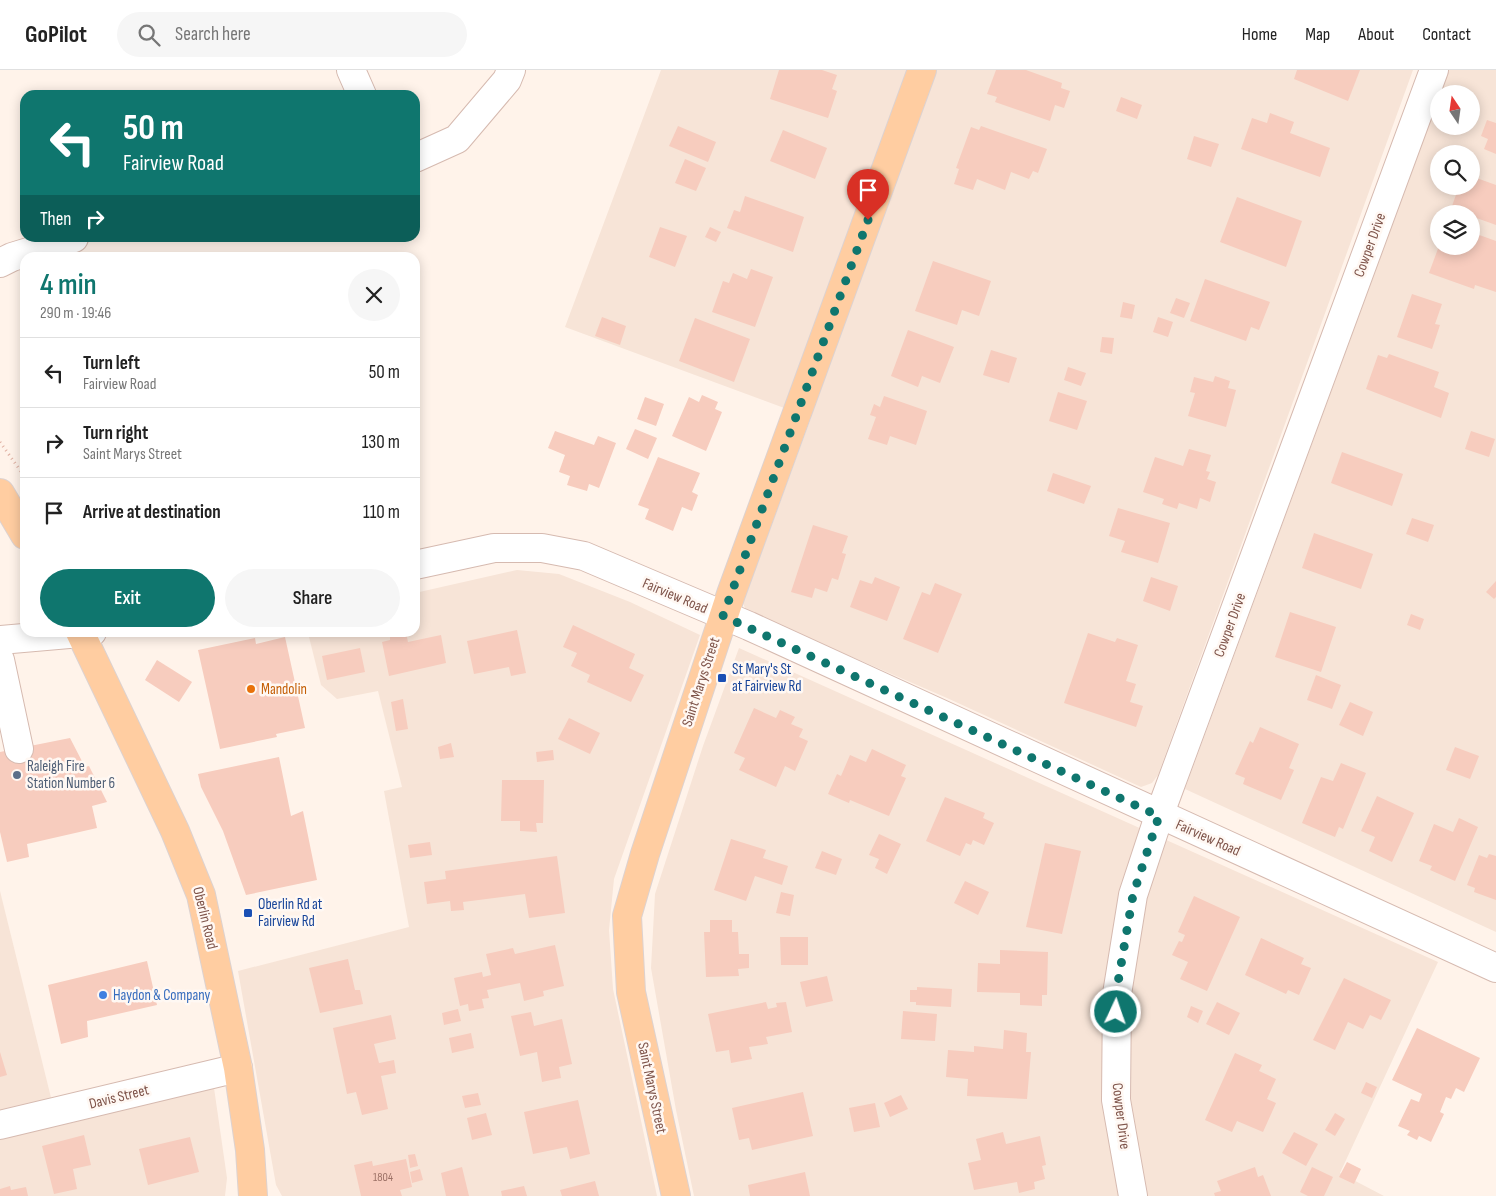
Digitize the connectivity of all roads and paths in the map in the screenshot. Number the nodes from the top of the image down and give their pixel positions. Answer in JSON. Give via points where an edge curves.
{"nodes":[{"id":1,"x":351,"y":70,"type":"edge"},
{"id":2,"x":511,"y":70,"type":"edge"},
{"id":3,"x":922,"y":70,"type":"edge"},
{"id":4,"x":1434,"y":70,"type":"edge"},
{"id":5,"x":360,"y":90,"type":"edge"},
{"id":6,"x":420,"y":156,"type":"edge"},
{"id":7,"x":61,"y":242,"type":"edge"},
{"id":8,"x":28,"y":252,"type":"edge"},
{"id":9,"x":20,"y":255,"type":"edge"},
{"id":10,"x":0,"y":263,"type":"edge"},
{"id":11,"x":0,"y":442,"type":"edge"},
{"id":12,"x":20,"y":470,"type":"edge"},
{"id":13,"x":0,"y":493,"type":"edge"},
{"id":14,"x":20,"y":527,"type":"edge"},
{"id":15,"x":420,"y":563,"type":"edge"},
{"id":16,"x":723,"y":616,"type":"junction"},
{"id":17,"x":36,"y":637,"type":"edge"},
{"id":18,"x":86,"y":637,"type":"edge"},
{"id":19,"x":0,"y":640,"type":"edge"},
{"id":20,"x":0,"y":660,"type":"edge"},
{"id":21,"x":19,"y":749,"type":"dead end"},
{"id":22,"x":1159,"y":816,"type":"junction"},
{"id":23,"x":1496,"y":968,"type":"edge"},
{"id":24,"x":238,"y":1068,"type":"junction"},
{"id":25,"x":0,"y":1126,"type":"edge"},
{"id":26,"x":253,"y":1196,"type":"edge"},
{"id":27,"x":676,"y":1196,"type":"edge"},
{"id":28,"x":1133,"y":1196,"type":"edge"}],
"edges":[{"from":1,"to":5,"type":"street"},
{"from":2,"to":6,"type":"street","via":[[507,80],[457,139]]},
{"from":3,"to":16,"type":"main road","name":"Saint Marys Street"},
{"from":4,"to":22,"type":"street","name":"Cowper Drive"},
{"from":7,"to":8,"type":"street"},
{"from":9,"to":10,"type":"street"},
{"from":11,"to":12,"type":"path"},
{"from":13,"to":14,"type":"main road"},
{"from":15,"to":16,"type":"street","name":"Fairview Road","via":[[494,548],[542,548],[584,556]]},
{"from":16,"to":22,"type":"street","name":"Fairview Road"},
{"from":16,"to":27,"type":"main road","name":"Saint Marys Street","via":[[627,916],[631,992]]},
{"from":17,"to":19,"type":"street"},
{"from":18,"to":24,"type":"main road","name":"Oberlin Road","via":[[201,895]]},
{"from":20,"to":21,"type":"street"},
{"from":22,"to":23,"type":"street","name":"Fairview Road"},
{"from":22,"to":28,"type":"street","name":"Cowper Drive","via":[[1133,895],[1116,994],[1116,1100]]},
{"from":24,"to":25,"type":"street","name":"Davis Street"},
{"from":24,"to":26,"type":"main road","name":"Oberlin Road"}]}
